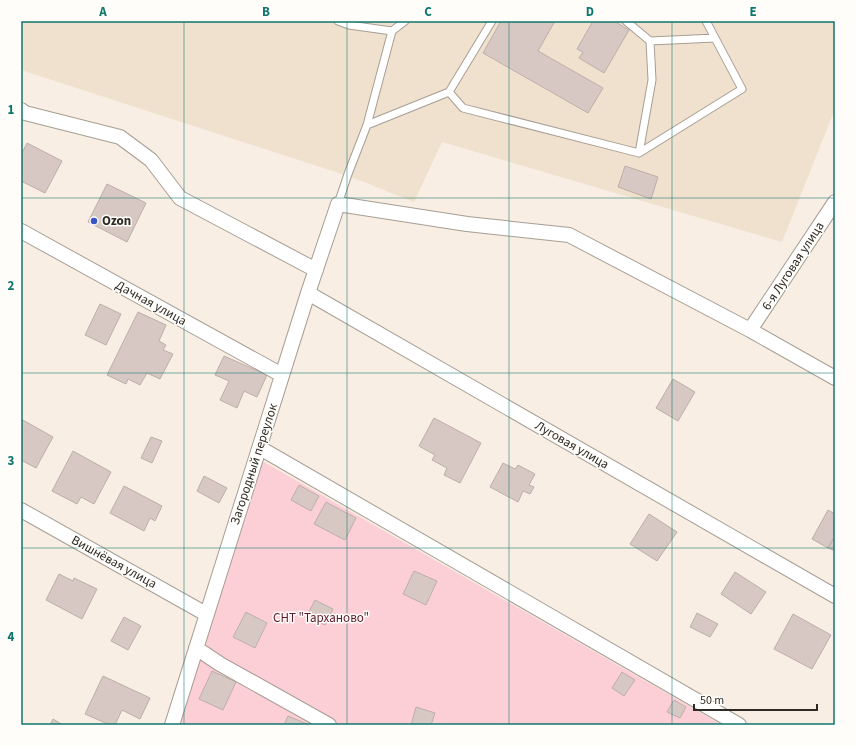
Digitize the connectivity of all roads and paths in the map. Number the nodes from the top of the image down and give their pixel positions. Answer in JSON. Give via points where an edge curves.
{"nodes":[{"id":1,"x":338,"y":21,"type":"edge"},
{"id":2,"x":395,"y":21,"type":"edge"},
{"id":3,"x":405,"y":21,"type":"edge"},
{"id":4,"x":492,"y":21,"type":"edge"},
{"id":5,"x":626,"y":21,"type":"edge"},
{"id":6,"x":706,"y":21,"type":"edge"},
{"id":7,"x":392,"y":32,"type":"junction"},
{"id":8,"x":715,"y":38,"type":"junction"},
{"id":9,"x":650,"y":41,"type":"junction"},
{"id":10,"x":449,"y":92,"type":"junction"},
{"id":11,"x":21,"y":110,"type":"edge"},
{"id":12,"x":367,"y":125,"type":"junction"},
{"id":13,"x":639,"y":153,"type":"junction"},
{"id":14,"x":835,"y":202,"type":"edge"},
{"id":15,"x":338,"y":204,"type":"junction"},
{"id":16,"x":21,"y":231,"type":"edge"},
{"id":17,"x":316,"y":270,"type":"junction"},
{"id":18,"x":308,"y":293,"type":"junction"},
{"id":19,"x":750,"y":330,"type":"junction"},
{"id":20,"x":282,"y":374,"type":"junction"},
{"id":21,"x":835,"y":378,"type":"edge"},
{"id":22,"x":260,"y":448,"type":"junction"},
{"id":23,"x":21,"y":510,"type":"edge"},
{"id":24,"x":835,"y":596,"type":"edge"},
{"id":25,"x":206,"y":614,"type":"junction"},
{"id":26,"x":196,"y":648,"type":"junction"},
{"id":27,"x":172,"y":725,"type":"edge"},
{"id":28,"x":329,"y":725,"type":"edge"},
{"id":29,"x":739,"y":725,"type":"edge"}],
"edges":[{"from":1,"to":7,"type":"lane"},
{"from":2,"to":7,"type":"lane"},
{"from":3,"to":7,"type":"lane"},
{"from":4,"to":10,"type":"lane"},
{"from":5,"to":9,"type":"lane"},
{"from":6,"to":8,"type":"lane"},
{"from":7,"to":12,"type":"lane"},
{"from":8,"to":9,"type":"lane"},
{"from":8,"to":13,"type":"lane","via":[[742,89]]},
{"from":9,"to":13,"type":"lane","via":[[652,80]]},
{"from":10,"to":12,"type":"lane"},
{"from":10,"to":13,"type":"lane","via":[[463,108]]},
{"from":11,"to":17,"type":"street","via":[[120,137],[151,160],[180,198]]},
{"from":12,"to":15,"type":"lane"},
{"from":14,"to":19,"type":"street","name":"6-я Луговая улица"},
{"from":15,"to":17,"type":"street","name":"Загородный переулок"},
{"from":15,"to":19,"type":"street","via":[[467,224],[569,235]]},
{"from":16,"to":20,"type":"street","name":"Дачная улица"},
{"from":17,"to":18,"type":"street","name":"Загородный переулок"},
{"from":18,"to":20,"type":"street","name":"Загородный переулок"},
{"from":18,"to":24,"type":"street","name":"Луговая улица"},
{"from":19,"to":21,"type":"street"},
{"from":20,"to":22,"type":"street","name":"Загородный переулок"},
{"from":22,"to":25,"type":"street","name":"Загородный переулок"},
{"from":22,"to":29,"type":"street"},
{"from":23,"to":25,"type":"street","name":"Вишнёвая улица"},
{"from":25,"to":26,"type":"street","name":"Загородный переулок"},
{"from":26,"to":27,"type":"street","name":"Загородный переулок"},
{"from":26,"to":28,"type":"street"}]}
